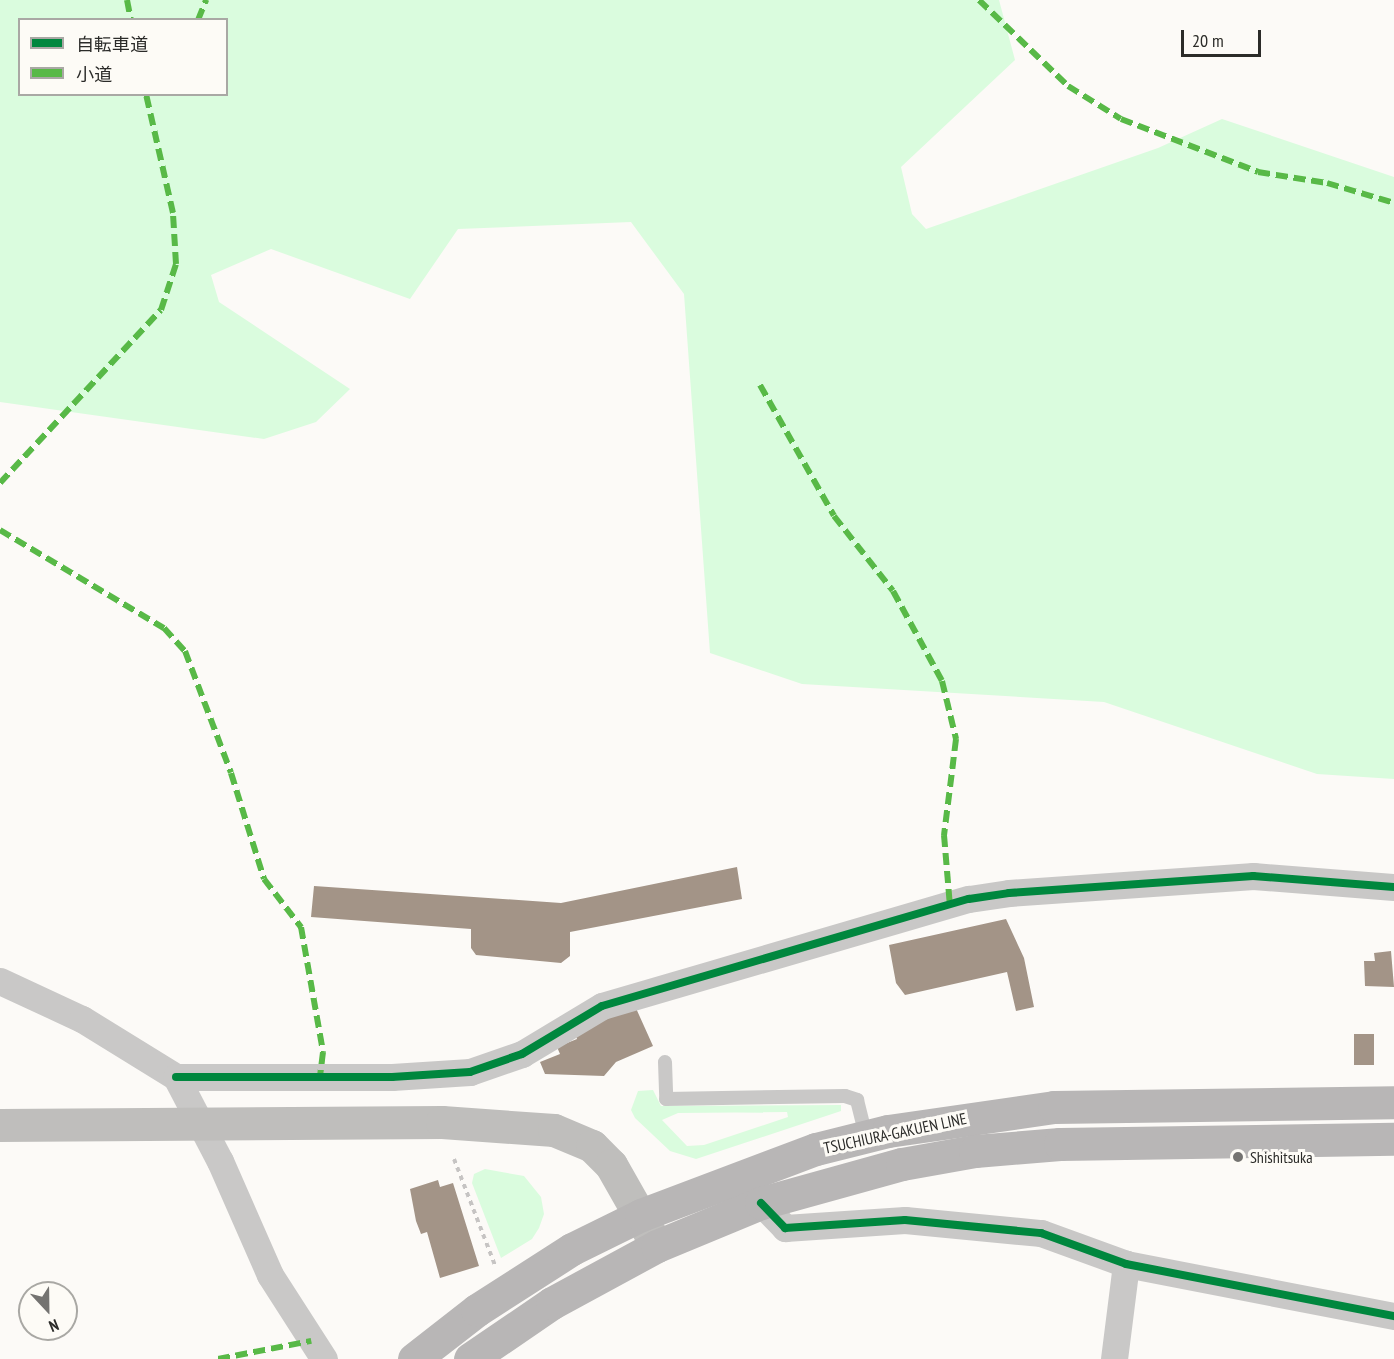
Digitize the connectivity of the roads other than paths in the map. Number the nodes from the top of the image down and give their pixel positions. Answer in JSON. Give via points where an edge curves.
{"nodes":[{"id":1,"x":1394,"y":887,"type":"edge"},
{"id":2,"x":0,"y":981,"type":"edge"},
{"id":3,"x":665,"y":1062,"type":"dead end"},
{"id":4,"x":176,"y":1077,"type":"junction"},
{"id":5,"x":1394,"y":1102,"type":"edge"},
{"id":6,"x":202,"y":1124,"type":"junction"},
{"id":7,"x":0,"y":1125,"type":"edge"},
{"id":8,"x":866,"y":1137,"type":"junction"},
{"id":9,"x":1394,"y":1139,"type":"edge"},
{"id":10,"x":761,"y":1203,"type":"junction"},
{"id":11,"x":642,"y":1215,"type":"junction"},
{"id":12,"x":657,"y":1246,"type":"junction"},
{"id":13,"x":1126,"y":1264,"type":"junction"},
{"id":14,"x":1394,"y":1316,"type":"edge"},
{"id":15,"x":324,"y":1359,"type":"edge"},
{"id":16,"x":414,"y":1359,"type":"edge"},
{"id":17,"x":470,"y":1359,"type":"edge"},
{"id":18,"x":1114,"y":1359,"type":"edge"}],
"edges":[{"from":1,"to":4,"type":"street","via":[[1253,876],[1009,892],[969,899],[610,1004],[522,1054],[470,1072],[392,1077]]},
{"from":2,"to":4,"type":"street","via":[[82,1019]]},
{"from":3,"to":8,"type":"lane","via":[[666,1099],[845,1096],[857,1100]]},
{"from":4,"to":6,"type":"street"},
{"from":5,"to":8,"type":"main road","name":"TSUCHIURA-GAKUEN LINE","via":[[1054,1107]]},
{"from":6,"to":7,"type":"street"},
{"from":6,"to":11,"type":"street","via":[[442,1122],[554,1130],[592,1146],[611,1165]]},
{"from":6,"to":15,"type":"street","via":[[270,1275]]},
{"from":8,"to":11,"type":"main road","name":"TSUCHIURA-GAKUEN LINE","via":[[734,1178]]},
{"from":9,"to":10,"type":"main road","name":"TSUCHIURA-GAKUEN LINE","via":[[1060,1144],[975,1151],[902,1164]]},
{"from":10,"to":12,"type":"main road","name":"TSUCHIURA-GAKUEN LINE"},
{"from":10,"to":13,"type":"street","via":[[785,1228],[905,1220],[1030,1232]]},
{"from":11,"to":12,"type":"street"},
{"from":11,"to":16,"type":"main road","name":"TSUCHIURA-GAKUEN LINE","via":[[522,1280]]},
{"from":12,"to":17,"type":"main road","name":"TSUCHIURA-GAKUEN LINE","via":[[552,1303]]},
{"from":13,"to":14,"type":"street"},
{"from":13,"to":18,"type":"street"}]}
